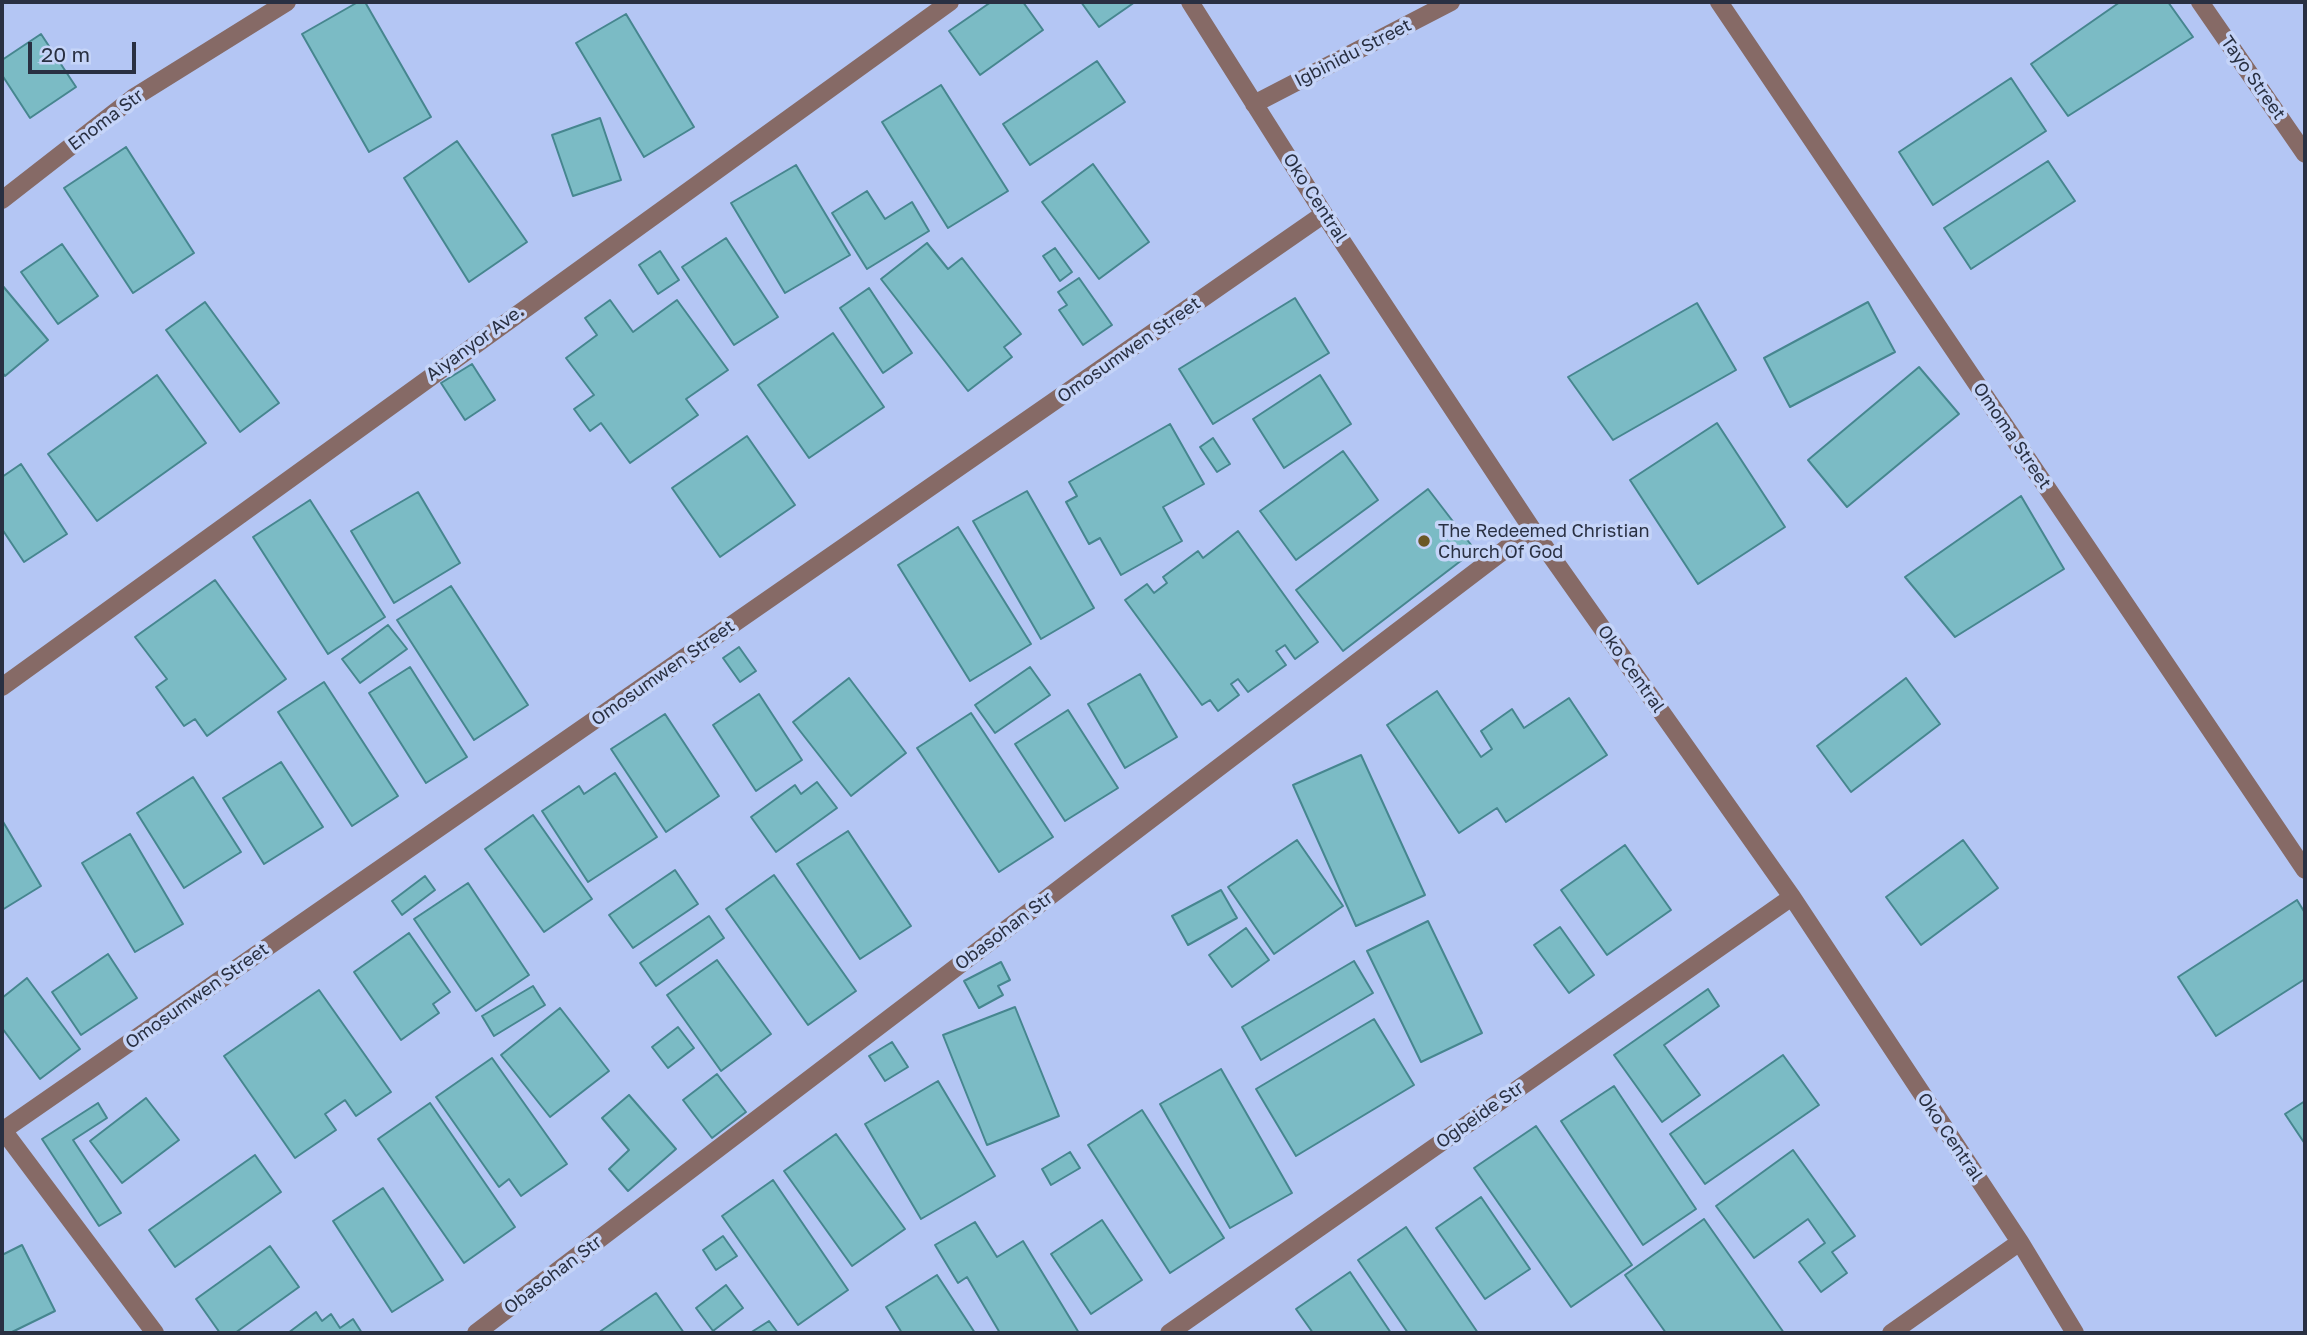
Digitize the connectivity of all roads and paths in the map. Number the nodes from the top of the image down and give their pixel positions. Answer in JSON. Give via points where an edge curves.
{"nodes":[{"id":1,"x":287,"y":2,"type":"edge"},
{"id":2,"x":950,"y":2,"type":"edge"},
{"id":3,"x":1190,"y":2,"type":"edge"},
{"id":4,"x":1451,"y":2,"type":"edge"},
{"id":5,"x":1719,"y":2,"type":"edge"},
{"id":6,"x":2200,"y":2,"type":"edge"},
{"id":7,"x":1254,"y":104,"type":"junction"},
{"id":8,"x":2305,"y":154,"type":"edge"},
{"id":9,"x":2,"y":200,"type":"edge"},
{"id":10,"x":1324,"y":214,"type":"junction"},
{"id":11,"x":1532,"y":529,"type":"junction"},
{"id":12,"x":2,"y":687,"type":"edge"},
{"id":13,"x":2305,"y":870,"type":"edge"},
{"id":14,"x":1792,"y":897,"type":"junction"},
{"id":15,"x":2,"y":1130,"type":"edge"},
{"id":16,"x":2020,"y":1242,"type":"junction"},
{"id":17,"x":155,"y":1333,"type":"edge"},
{"id":18,"x":476,"y":1333,"type":"edge"},
{"id":19,"x":1169,"y":1333,"type":"edge"},
{"id":20,"x":1891,"y":1333,"type":"edge"},
{"id":21,"x":2076,"y":1333,"type":"edge"}],
"edges":[{"from":1,"to":9,"type":"street","name":"Enoma Str","via":[[133,98]]},
{"from":2,"to":12,"type":"street","name":"Aiyanyor Ave."},
{"from":3,"to":7,"type":"street","name":"Oko Central"},
{"from":4,"to":7,"type":"street","name":"Igbinidu Street"},
{"from":5,"to":13,"type":"street","name":"Omoma Street"},
{"from":6,"to":8,"type":"street","name":"Tayo Street"},
{"from":7,"to":10,"type":"street","name":"Oko Central"},
{"from":10,"to":11,"type":"street","name":"Oko Central"},
{"from":10,"to":15,"type":"street","name":"Omosumwen Street"},
{"from":11,"to":14,"type":"street","name":"Oko Central"},
{"from":11,"to":18,"type":"street","name":"Obasohan Str"},
{"from":14,"to":16,"type":"street","name":"Oko Central"},
{"from":14,"to":19,"type":"street","name":"Ogbeide Str"},
{"from":15,"to":17,"type":"street"},
{"from":16,"to":20,"type":"street"},
{"from":16,"to":21,"type":"street","name":"Oko Central"}]}
